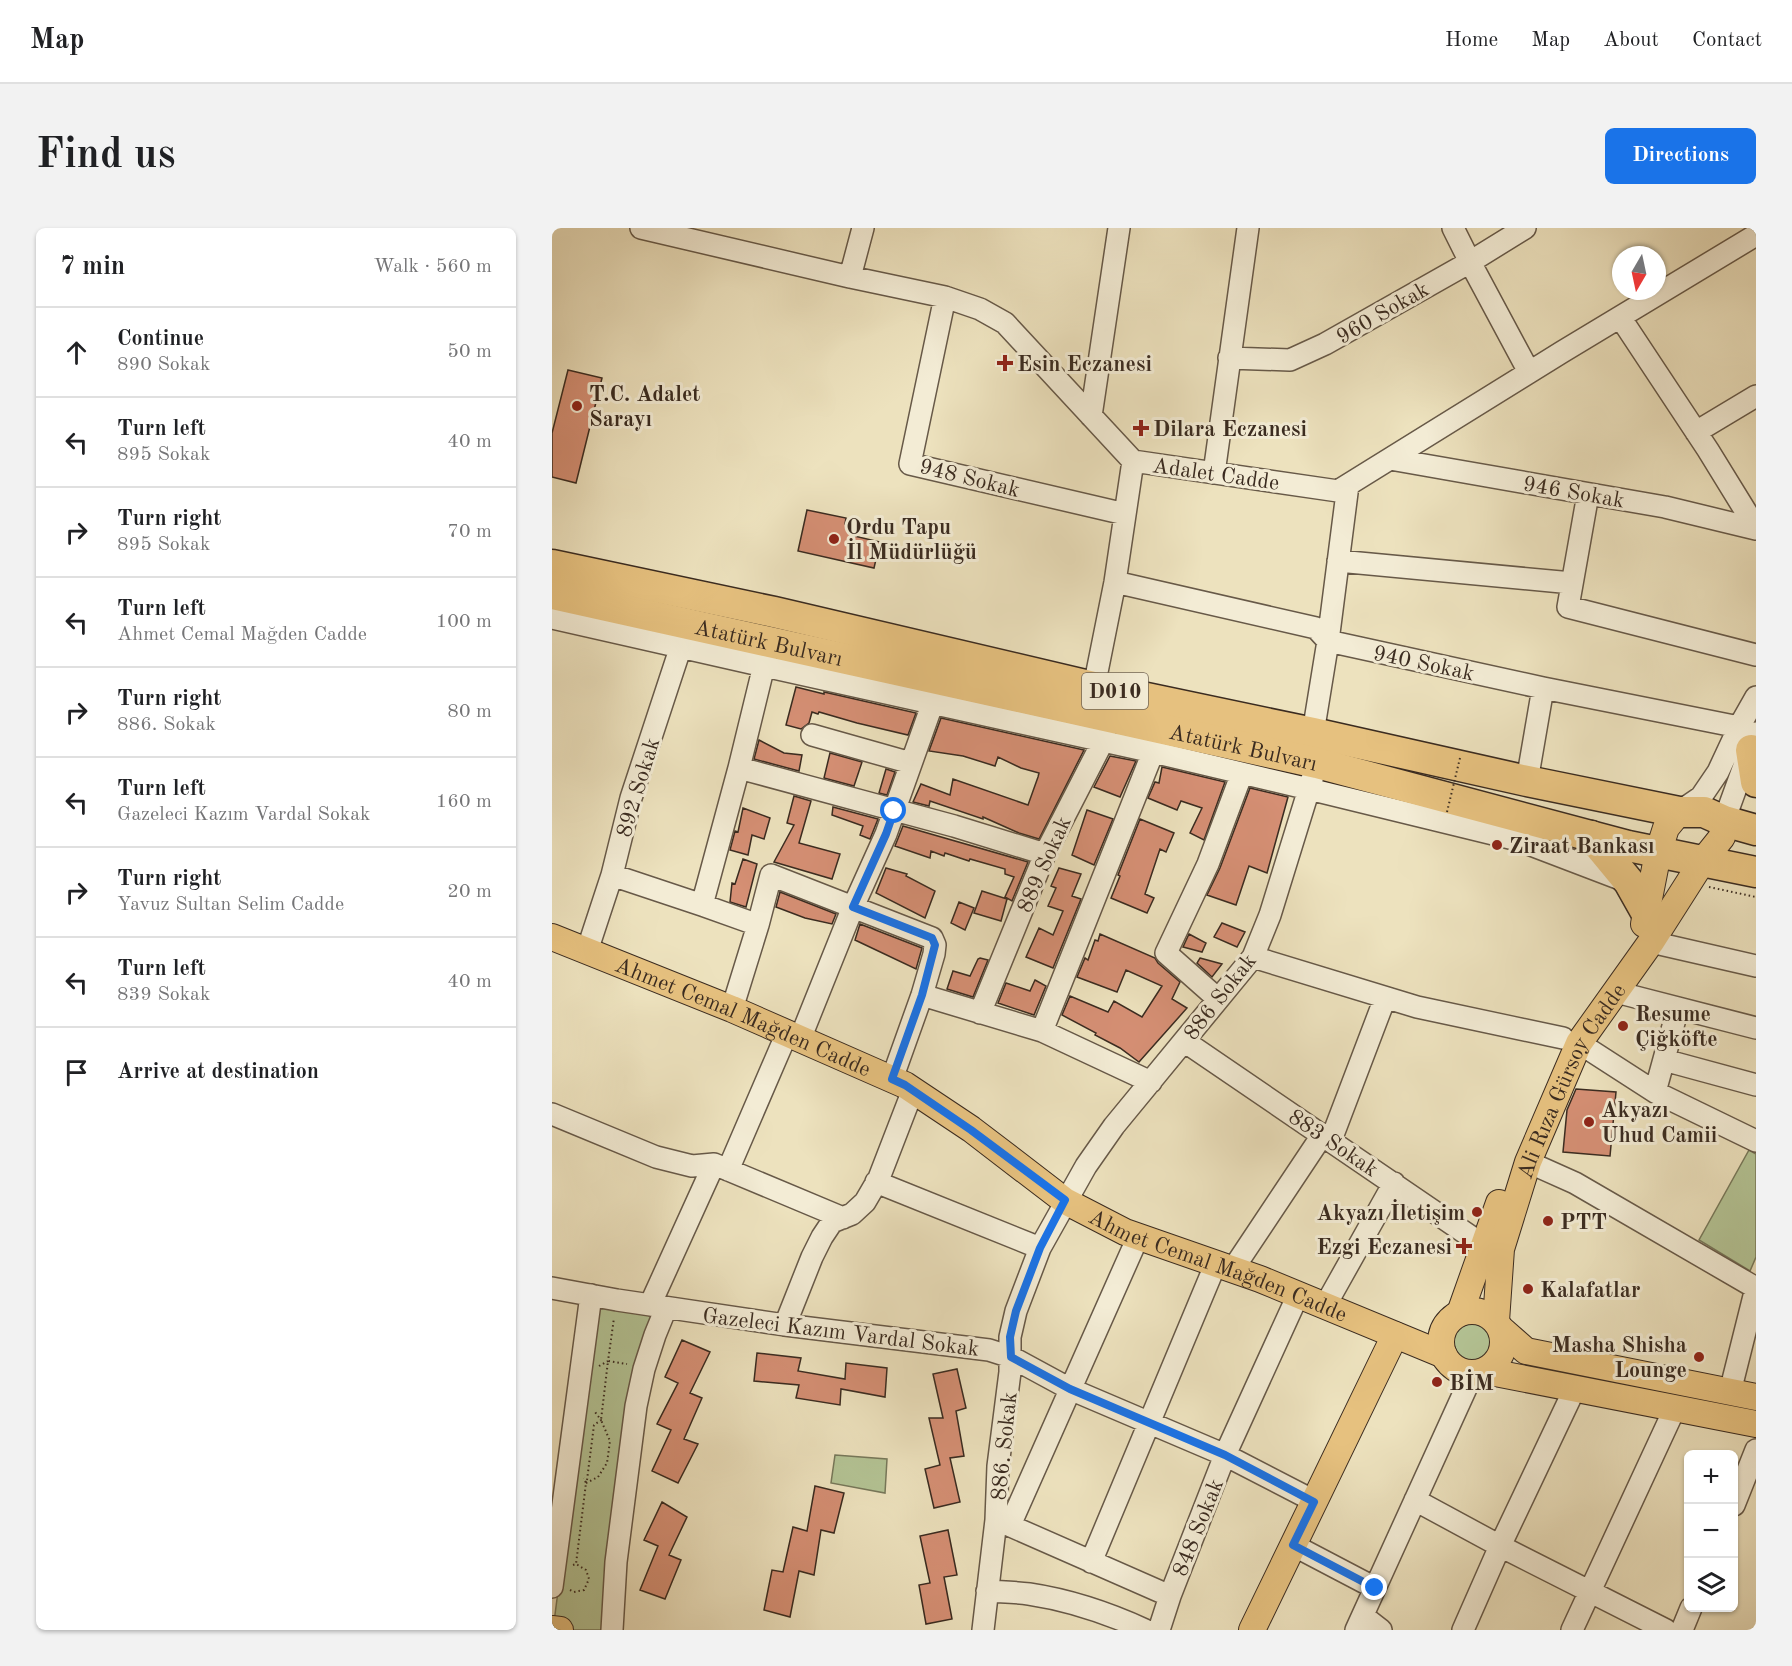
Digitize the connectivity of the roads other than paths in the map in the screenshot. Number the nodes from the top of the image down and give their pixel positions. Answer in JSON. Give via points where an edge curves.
{"nodes":[{"id":1,"x":641,"y":228,"type":"edge"},
{"id":2,"x":863,"y":228,"type":"edge"},
{"id":3,"x":1119,"y":228,"type":"edge"},
{"id":4,"x":1248,"y":228,"type":"edge"},
{"id":5,"x":1453,"y":228,"type":"edge"},
{"id":6,"x":1525,"y":228,"type":"edge"},
{"id":7,"x":1756,"y":234,"type":"edge"},
{"id":8,"x":1470,"y":262,"type":"junction"},
{"id":9,"x":849,"y":277,"type":"junction"},
{"id":10,"x":945,"y":297,"type":"junction"},
{"id":11,"x":1620,"y":317,"type":"junction"},
{"id":12,"x":1229,"y":358,"type":"junction"},
{"id":13,"x":1529,"y":372,"type":"junction"},
{"id":14,"x":1756,"y":396,"type":"edge"},
{"id":15,"x":1091,"y":416,"type":"junction"},
{"id":16,"x":1696,"y":432,"type":"junction"},
{"id":17,"x":1390,"y":459,"type":"junction"},
{"id":18,"x":1133,"y":461,"type":"junction"},
{"id":19,"x":1214,"y":473,"type":"junction"},
{"id":20,"x":1348,"y":485,"type":"junction"},
{"id":21,"x":1588,"y":494,"type":"junction"},
{"id":22,"x":1125,"y":514,"type":"junction"},
{"id":23,"x":1756,"y":529,"type":"edge"},
{"id":24,"x":1338,"y":561,"type":"junction"},
{"id":25,"x":552,"y":565,"type":"edge"},
{"id":26,"x":1115,"y":582,"type":"junction"},
{"id":27,"x":1572,"y":583,"type":"junction"},
{"id":28,"x":552,"y":594,"type":"edge"},
{"id":29,"x":552,"y":618,"type":"edge"},
{"id":30,"x":685,"y":635,"type":"junction"},
{"id":31,"x":1328,"y":641,"type":"junction"},
{"id":32,"x":767,"y":654,"type":"junction"},
{"id":33,"x":1756,"y":656,"type":"edge"},
{"id":34,"x":1094,"y":687,"type":"junction"},
{"id":35,"x":1542,"y":688,"type":"junction"},
{"id":36,"x":937,"y":692,"type":"junction"},
{"id":37,"x":1756,"y":697,"type":"edge"},
{"id":38,"x":1106,"y":729,"type":"junction"},
{"id":39,"x":1313,"y":733,"type":"junction"},
{"id":40,"x":812,"y":735,"type":"dead end"},
{"id":41,"x":1750,"y":740,"type":"edge"},
{"id":42,"x":1153,"y":752,"type":"junction"},
{"id":43,"x":911,"y":763,"type":"junction"},
{"id":44,"x":739,"y":768,"type":"junction"},
{"id":45,"x":1242,"y":773,"type":"junction"},
{"id":46,"x":1313,"y":776,"type":"junction"},
{"id":47,"x":1527,"y":781,"type":"junction"},
{"id":48,"x":1756,"y":782,"type":"edge"},
{"id":49,"x":894,"y":811,"type":"junction"},
{"id":50,"x":1679,"y":812,"type":"junction"},
{"id":51,"x":1724,"y":821,"type":"junction"},
{"id":52,"x":1756,"y":830,"type":"edge"},
{"id":53,"x":1591,"y":836,"type":"junction"},
{"id":54,"x":1658,"y":853,"type":"junction"},
{"id":55,"x":1045,"y":854,"type":"junction"},
{"id":56,"x":1756,"y":872,"type":"edge"},
{"id":57,"x":1695,"y":873,"type":"junction"},
{"id":58,"x":612,"y":875,"type":"junction"},
{"id":59,"x":1629,"y":882,"type":"junction"},
{"id":60,"x":702,"y":905,"type":"junction"},
{"id":61,"x":853,"y":907,"type":"junction"},
{"id":62,"x":758,"y":925,"type":"junction"},
{"id":63,"x":1649,"y":928,"type":"junction"},
{"id":64,"x":552,"y":937,"type":"edge"},
{"id":65,"x":587,"y":951,"type":"junction"},
{"id":66,"x":1253,"y":957,"type":"junction"},
{"id":67,"x":1756,"y":966,"type":"edge"},
{"id":68,"x":1616,"y":992,"type":"junction"},
{"id":69,"x":922,"y":995,"type":"junction"},
{"id":70,"x":1385,"y":998,"type":"junction"},
{"id":71,"x":1218,"y":999,"type":"junction"},
{"id":72,"x":1678,"y":1008,"type":"junction"},
{"id":73,"x":732,"y":1009,"type":"junction"},
{"id":74,"x":980,"y":1013,"type":"junction"},
{"id":75,"x":1756,"y":1028,"type":"edge"},
{"id":76,"x":1042,"y":1031,"type":"junction"},
{"id":77,"x":793,"y":1036,"type":"junction"},
{"id":78,"x":1571,"y":1040,"type":"junction"},
{"id":79,"x":1184,"y":1041,"type":"junction"},
{"id":80,"x":1664,"y":1060,"type":"junction"},
{"id":81,"x":1151,"y":1082,"type":"junction"},
{"id":82,"x":902,"y":1084,"type":"junction"},
{"id":83,"x":1756,"y":1085,"type":"edge"},
{"id":84,"x":1655,"y":1092,"type":"junction"},
{"id":85,"x":552,"y":1114,"type":"edge"},
{"id":86,"x":1327,"y":1137,"type":"junction"},
{"id":87,"x":1756,"y":1141,"type":"edge"},
{"id":88,"x":1528,"y":1162,"type":"junction"},
{"id":89,"x":721,"y":1167,"type":"junction"},
{"id":90,"x":876,"y":1182,"type":"junction"},
{"id":91,"x":1394,"y":1183,"type":"junction"},
{"id":92,"x":1065,"y":1200,"type":"junction"},
{"id":93,"x":843,"y":1218,"type":"junction"},
{"id":94,"x":1138,"y":1236,"type":"junction"},
{"id":95,"x":1483,"y":1245,"type":"junction"},
{"id":96,"x":1040,"y":1248,"type":"junction"},
{"id":97,"x":1225,"y":1266,"type":"junction"},
{"id":98,"x":552,"y":1288,"type":"edge"},
{"id":99,"x":1756,"y":1288,"type":"edge"},
{"id":100,"x":591,"y":1295,"type":"junction"},
{"id":101,"x":1298,"y":1295,"type":"junction"},
{"id":102,"x":658,"y":1306,"type":"junction"},
{"id":103,"x":1325,"y":1306,"type":"junction"},
{"id":104,"x":1460,"y":1313,"type":"junction"},
{"id":105,"x":785,"y":1325,"type":"junction"},
{"id":106,"x":1498,"y":1325,"type":"junction"},
{"id":107,"x":1395,"y":1335,"type":"junction"},
{"id":108,"x":1444,"y":1355,"type":"junction"},
{"id":109,"x":1011,"y":1357,"type":"junction"},
{"id":110,"x":1479,"y":1372,"type":"junction"},
{"id":111,"x":1575,"y":1388,"type":"junction"},
{"id":112,"x":1070,"y":1389,"type":"junction"},
{"id":113,"x":1730,"y":1392,"type":"junction"},
{"id":114,"x":1756,"y":1397,"type":"edge"},
{"id":115,"x":1675,"y":1408,"type":"junction"},
{"id":116,"x":1150,"y":1424,"type":"junction"},
{"id":117,"x":1756,"y":1424,"type":"edge"},
{"id":118,"x":1756,"y":1450,"type":"edge"},
{"id":119,"x":1225,"y":1455,"type":"junction"},
{"id":120,"x":1415,"y":1500,"type":"junction"},
{"id":121,"x":1314,"y":1502,"type":"junction"},
{"id":122,"x":1734,"y":1504,"type":"edge"},
{"id":123,"x":1003,"y":1522,"type":"junction"},
{"id":124,"x":1293,"y":1545,"type":"junction"},
{"id":125,"x":1500,"y":1546,"type":"junction"},
{"id":126,"x":1091,"y":1562,"type":"junction"},
{"id":127,"x":559,"y":1587,"type":"edge"},
{"id":128,"x":1375,"y":1588,"type":"junction"},
{"id":129,"x":987,"y":1591,"type":"junction"},
{"id":130,"x":1590,"y":1591,"type":"junction"},
{"id":131,"x":1170,"y":1596,"type":"junction"},
{"id":132,"x":1689,"y":1612,"type":"edge"},
{"id":133,"x":1360,"y":1623,"type":"edge"},
{"id":134,"x":552,"y":1629,"type":"edge"},
{"id":135,"x":560,"y":1630,"type":"edge"},
{"id":136,"x":612,"y":1630,"type":"edge"},
{"id":137,"x":983,"y":1630,"type":"edge"},
{"id":138,"x":1145,"y":1630,"type":"edge"},
{"id":139,"x":1159,"y":1630,"type":"edge"},
{"id":140,"x":1252,"y":1630,"type":"edge"},
{"id":141,"x":1381,"y":1630,"type":"edge"},
{"id":142,"x":1463,"y":1630,"type":"edge"},
{"id":143,"x":1572,"y":1630,"type":"edge"},
{"id":144,"x":1666,"y":1630,"type":"edge"},
{"id":145,"x":1682,"y":1630,"type":"edge"}],
"edges":[{"from":1,"to":9,"type":"street","name":"Adalet Cadde"},
{"from":2,"to":9,"type":"street"},
{"from":3,"to":15,"type":"street"},
{"from":4,"to":12,"type":"street"},
{"from":5,"to":8,"type":"street"},
{"from":6,"to":8,"type":"street","name":"960 Sokak"},
{"from":7,"to":11,"type":"street","name":"Adalet Cadde"},
{"from":8,"to":12,"type":"street","name":"960 Sokak","via":[[1290,360]]},
{"from":8,"to":13,"type":"street"},
{"from":9,"to":10,"type":"street","name":"Adalet Cadde"},
{"from":10,"to":15,"type":"street","name":"Adalet Cadde","via":[[1005,323]]},
{"from":10,"to":22,"type":"street","name":"948 Sokak","via":[[910,464]]},
{"from":11,"to":13,"type":"street","name":"Adalet Cadde"},
{"from":11,"to":16,"type":"street"},
{"from":12,"to":19,"type":"street"},
{"from":13,"to":17,"type":"street","name":"Adalet Cadde"},
{"from":14,"to":16,"type":"street"},
{"from":15,"to":18,"type":"street","name":"Adalet Cadde"},
{"from":16,"to":23,"type":"street"},
{"from":17,"to":20,"type":"street","name":"Adalet Cadde"},
{"from":17,"to":21,"type":"street","name":"946 Sokak"},
{"from":18,"to":19,"type":"street","name":"Adalet Cadde"},
{"from":18,"to":22,"type":"street"},
{"from":19,"to":20,"type":"street","name":"Adalet Cadde","via":[[1338,491]]},
{"from":20,"to":24,"type":"street"},
{"from":21,"to":23,"type":"street","name":"946 Sokak"},
{"from":21,"to":27,"type":"street"},
{"from":22,"to":26,"type":"street"},
{"from":24,"to":27,"type":"street"},
{"from":24,"to":31,"type":"street"},
{"from":25,"to":34,"type":"highway","name":"Atatürk Bulvarı","number":"D010"},
{"from":26,"to":31,"type":"street","name":"940 Sokak","via":[[1316,628]]},
{"from":26,"to":34,"type":"street"},
{"from":27,"to":33,"type":"street","via":[[1568,607]]},
{"from":28,"to":30,"type":"highway","name":"Atatürk Bulvarı","number":"D010"},
{"from":29,"to":30,"type":"street"},
{"from":30,"to":32,"type":"highway","name":"Atatürk Bulvarı","number":"D010"},
{"from":30,"to":58,"type":"street","name":"892 Sokak","via":[[632,798]]},
{"from":31,"to":35,"type":"street","name":"940 Sokak"},
{"from":31,"to":39,"type":"street"},
{"from":32,"to":36,"type":"highway","name":"Atatürk Bulvarı","number":"D010"},
{"from":32,"to":44,"type":"street"},
{"from":34,"to":39,"type":"highway","name":"Atatürk Bulvarı","number":"D010"},
{"from":35,"to":41,"type":"street","name":"940 Sokak"},
{"from":35,"to":47,"type":"street"},
{"from":36,"to":38,"type":"highway","name":"Atatürk Bulvarı","number":"D010"},
{"from":36,"to":43,"type":"street"},
{"from":37,"to":41,"type":"street"},
{"from":38,"to":42,"type":"street"},
{"from":38,"to":46,"type":"highway","name":"Atatürk Bulvarı","number":"D010"},
{"from":38,"to":55,"type":"street","name":"889 Sokak"},
{"from":39,"to":47,"type":"highway","name":"Atatürk Bulvarı","number":"D010"},
{"from":40,"to":43,"type":"street"},
{"from":41,"to":48,"type":"highway"},
{"from":41,"to":50,"type":"street","via":[[1718,772],[1701,797]]},
{"from":41,"to":51,"type":"street"},
{"from":42,"to":45,"type":"street"},
{"from":42,"to":76,"type":"street"},
{"from":43,"to":49,"type":"street"},
{"from":44,"to":49,"type":"street"},
{"from":44,"to":60,"type":"street"},
{"from":45,"to":46,"type":"street"},
{"from":45,"to":71,"type":"street","via":[[1208,864],[1166,953]]},
{"from":46,"to":53,"type":"highway","name":"Atatürk Bulvarı","number":"D010"},
{"from":46,"to":59,"type":"street","via":[[1518,840]]},
{"from":46,"to":66,"type":"street","name":"886 Sokak"},
{"from":47,"to":50,"type":"highway","name":"Atatürk Bulvarı","number":"D010"},
{"from":49,"to":55,"type":"street"},
{"from":49,"to":61,"type":"street"},
{"from":50,"to":51,"type":"highway","name":"Atatürk Bulvarı","number":"D010","via":[[1704,812]]},
{"from":50,"to":54,"type":"main road","name":"Ali Rıza Gürsoy Cadde","via":[[1666,828]]},
{"from":51,"to":52,"type":"highway","name":"Atatürk Bulvarı","number":"D010"},
{"from":51,"to":57,"type":"main road","name":"Ali Rıza Gürsoy Cadde","via":[[1722,837]]},
{"from":53,"to":54,"type":"highway","name":"Atatürk Bulvarı","number":"D010"},
{"from":53,"to":59,"type":"highway"},
{"from":54,"to":57,"type":"highway","name":"Atatürk Bulvarı","number":"D010"},
{"from":54,"to":63,"type":"main road","name":"Ali Rıza Gürsoy Cadde"},
{"from":55,"to":74,"type":"street","name":"889 Sokak"},
{"from":56,"to":57,"type":"highway","name":"Atatürk Bulvarı","number":"D010"},
{"from":57,"to":63,"type":"main road","name":"Ali Rıza Gürsoy Cadde"},
{"from":58,"to":60,"type":"street"},
{"from":58,"to":65,"type":"street","name":"892 Sokak"},
{"from":59,"to":63,"type":"highway"},
{"from":60,"to":62,"type":"street"},
{"from":61,"to":62,"type":"street","via":[[771,875]]},
{"from":61,"to":69,"type":"street","via":[[932,938],[934,954]]},
{"from":61,"to":77,"type":"street"},
{"from":62,"to":73,"type":"street"},
{"from":63,"to":67,"type":"street"},
{"from":63,"to":68,"type":"main road","name":"Ali Rıza Gürsoy Cadde"},
{"from":63,"to":78,"type":"main road","name":"Ali Rıza Gürsoy Cadde"},
{"from":64,"to":65,"type":"main road","name":"Ahmet Cemal Mağden Cadde"},
{"from":65,"to":73,"type":"main road","name":"Ahmet Cemal Mağden Cadde"},
{"from":66,"to":70,"type":"street"},
{"from":66,"to":71,"type":"street","name":"886 Sokak"},
{"from":68,"to":72,"type":"street"},
{"from":68,"to":78,"type":"main road","name":"Ali Rıza Gürsoy Cadde"},
{"from":69,"to":74,"type":"street"},
{"from":69,"to":82,"type":"street"},
{"from":70,"to":78,"type":"street"},
{"from":70,"to":86,"type":"street"},
{"from":71,"to":79,"type":"street","name":"886 Sokak"},
{"from":72,"to":75,"type":"street"},
{"from":72,"to":80,"type":"street"},
{"from":73,"to":77,"type":"main road","name":"Ahmet Cemal Mağden Cadde"},
{"from":74,"to":76,"type":"street"},
{"from":76,"to":81,"type":"street"},
{"from":77,"to":82,"type":"main road","name":"Ahmet Cemal Mağden Cadde"},
{"from":77,"to":89,"type":"street"},
{"from":78,"to":84,"type":"street"},
{"from":78,"to":88,"type":"main road","name":"Ali Rıza Gürsoy Cadde"},
{"from":78,"to":95,"type":"main road","name":"Ali Rıza Gürsoy Cadde"},
{"from":79,"to":81,"type":"street","name":"886 Sokak"},
{"from":79,"to":86,"type":"street","name":"883 Sokak"},
{"from":80,"to":83,"type":"street"},
{"from":80,"to":84,"type":"street"},
{"from":81,"to":92,"type":"street","name":"886 Sokak","via":[[1108,1134]]},
{"from":82,"to":90,"type":"street"},
{"from":82,"to":92,"type":"main road","name":"Ahmet Cemal Mağden Cadde"},
{"from":84,"to":87,"type":"street"},
{"from":85,"to":89,"type":"street","via":[[656,1157],[692,1166]]},
{"from":86,"to":91,"type":"street","name":"883 Sokak"},
{"from":86,"to":97,"type":"street"},
{"from":88,"to":99,"type":"street","via":[[1575,1183]]},
{"from":88,"to":106,"type":"main road","name":"Ali Rıza Gürsoy Cadde","via":[[1501,1249]]},
{"from":89,"to":93,"type":"street"},
{"from":89,"to":102,"type":"street"},
{"from":90,"to":93,"type":"street","via":[[865,1202]]},
{"from":90,"to":96,"type":"street"},
{"from":91,"to":95,"type":"street","name":"883 Sokak"},
{"from":91,"to":103,"type":"street"},
{"from":92,"to":94,"type":"main road","name":"Ahmet Cemal Mağden Cadde"},
{"from":92,"to":96,"type":"street","name":"886. Sokak"},
{"from":93,"to":105,"type":"street","via":[[832,1222],[822,1237]]},
{"from":94,"to":97,"type":"main road","name":"Ahmet Cemal Mağden Cadde"},
{"from":94,"to":112,"type":"street"},
{"from":95,"to":104,"type":"main road","name":"Ali Rıza Gürsoy Cadde"},
{"from":96,"to":109,"type":"street","name":"886. Sokak","via":[[1014,1320]]},
{"from":97,"to":101,"type":"main road","name":"Ahmet Cemal Mağden Cadde"},
{"from":97,"to":116,"type":"street"},
{"from":98,"to":100,"type":"street","name":"Gazeleci Kazım Vardal Sokak"},
{"from":99,"to":113,"type":"street"},
{"from":100,"to":102,"type":"street","name":"Gazeleci Kazım Vardal Sokak"},
{"from":100,"to":127,"type":"street"},
{"from":101,"to":103,"type":"main road","name":"Ahmet Cemal Mağden Cadde"},
{"from":101,"to":119,"type":"street","name":"848 Sokak"},
{"from":102,"to":105,"type":"street","name":"Gazeleci Kazım Vardal Sokak"},
{"from":102,"to":136,"type":"street","via":[[655,1335],[636,1406],[616,1562]]},
{"from":103,"to":107,"type":"main road","name":"Ahmet Cemal Mağden Cadde"},
{"from":104,"to":106,"type":"main road","via":[[1479,1311]]},
{"from":104,"to":108,"type":"main road","via":[[1445,1326],[1441,1345]]},
{"from":105,"to":109,"type":"street","name":"Gazeleci Kazım Vardal Sokak","via":[[989,1350]]},
{"from":106,"to":110,"type":"main road","via":[[1503,1349],[1493,1365]]},
{"from":106,"to":113,"type":"main road","via":[[1526,1351]]},
{"from":107,"to":108,"type":"main road","name":"Ahmet Cemal Mağden Cadde"},
{"from":107,"to":121,"type":"main road"},
{"from":108,"to":110,"type":"main road","via":[[1464,1372]]},
{"from":109,"to":112,"type":"street","name":"Gazeleci Kazım Vardal Sokak"},
{"from":109,"to":123,"type":"street","name":"886. Sokak","via":[[998,1466]]},
{"from":110,"to":111,"type":"main road"},
{"from":110,"to":120,"type":"street"},
{"from":111,"to":115,"type":"main road"},
{"from":111,"to":125,"type":"street"},
{"from":112,"to":116,"type":"street","name":"Gazeleci Kazım Vardal Sokak"},
{"from":112,"to":123,"type":"street"},
{"from":113,"to":114,"type":"main road"},
{"from":115,"to":117,"type":"main road"},
{"from":115,"to":130,"type":"street"},
{"from":116,"to":119,"type":"street","name":"Gazeleci Kazım Vardal Sokak"},
{"from":116,"to":126,"type":"street"},
{"from":118,"to":122,"type":"street"},
{"from":119,"to":121,"type":"street","name":"Gazeleci Kazım Vardal Sokak"},
{"from":119,"to":131,"type":"street","name":"848 Sokak"},
{"from":120,"to":125,"type":"street"},
{"from":120,"to":128,"type":"street"},
{"from":121,"to":124,"type":"main road"},
{"from":123,"to":126,"type":"street"},
{"from":123,"to":129,"type":"street","name":"886. Sokak"},
{"from":124,"to":128,"type":"street"},
{"from":124,"to":140,"type":"main road"},
{"from":125,"to":130,"type":"street"},
{"from":125,"to":142,"type":"street"},
{"from":126,"to":131,"type":"street"},
{"from":128,"to":133,"type":"street"},
{"from":129,"to":137,"type":"street","name":"886. Sokak"},
{"from":129,"to":138,"type":"street","via":[[1028,1594],[1075,1604]]},
{"from":130,"to":143,"type":"street"},
{"from":130,"to":144,"type":"street"},
{"from":131,"to":139,"type":"street","name":"848 Sokak"},
{"from":132,"to":145,"type":"street"},
{"from":133,"to":141,"type":"street"},
{"from":134,"to":135,"type":"main road"}]}
